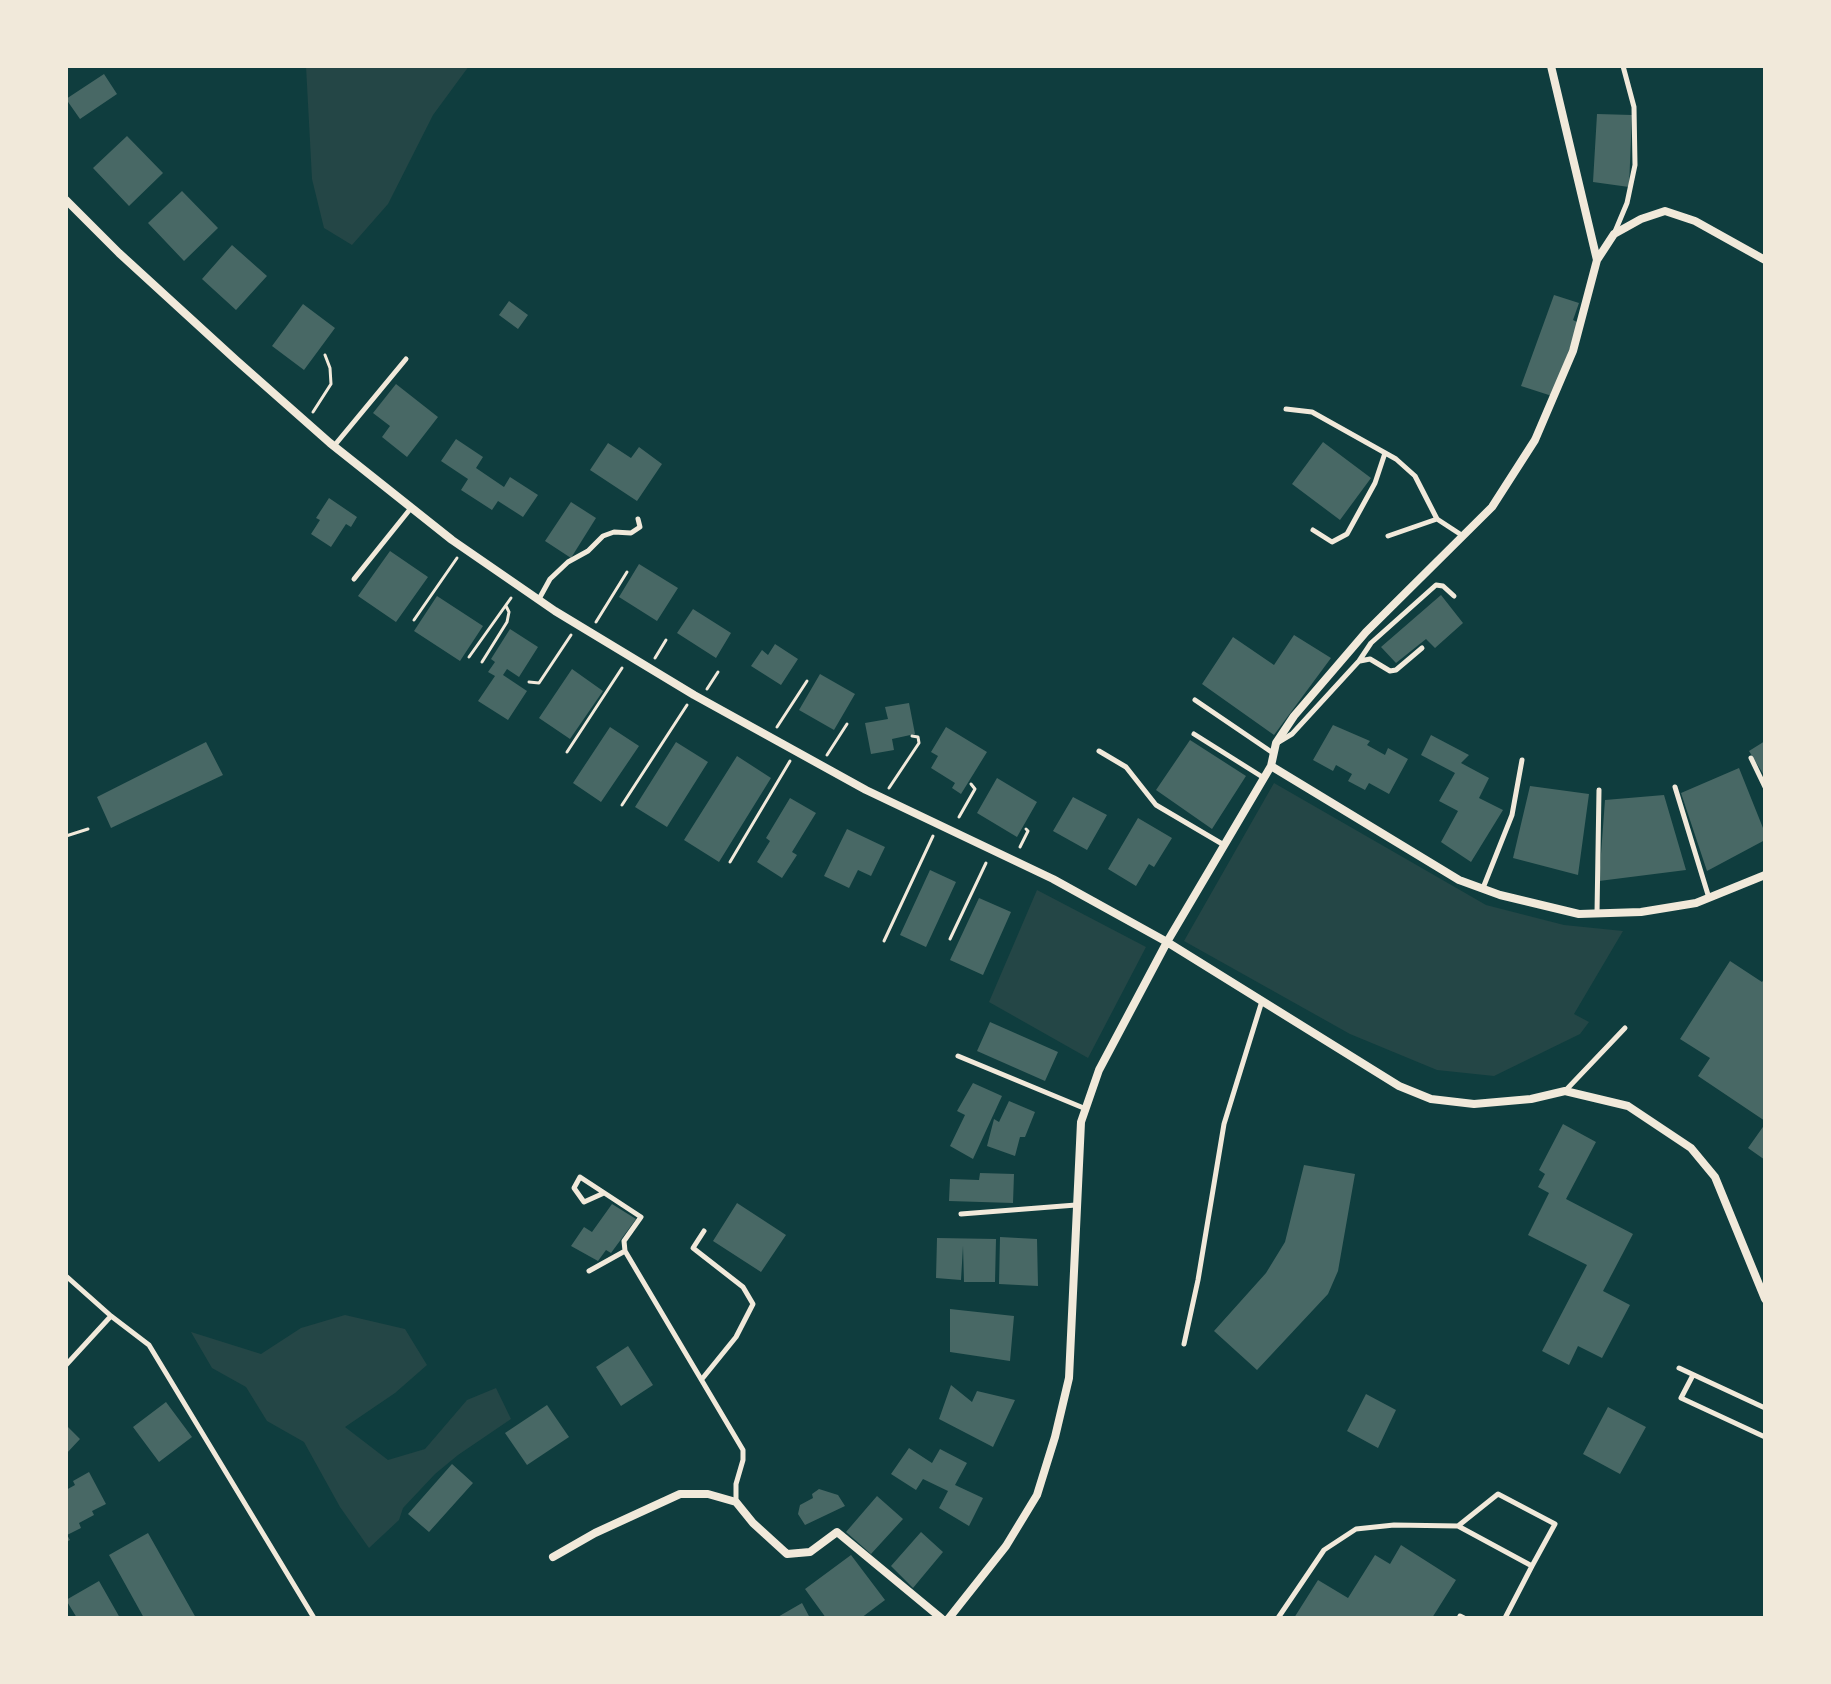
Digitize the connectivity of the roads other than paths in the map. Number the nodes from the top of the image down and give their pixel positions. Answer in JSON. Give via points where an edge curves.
{"nodes":[{"id":1,"x":1551,"y":66,"type":"edge"},
{"id":2,"x":1623,"y":66,"type":"edge"},
{"id":3,"x":66,"y":200,"type":"edge"},
{"id":4,"x":1614,"y":234,"type":"junction"},
{"id":5,"x":1597,"y":260,"type":"junction"},
{"id":6,"x":1765,"y":260,"type":"edge"},
{"id":7,"x":406,"y":359,"type":"dead end"},
{"id":8,"x":1286,"y":409,"type":"dead end"},
{"id":9,"x":334,"y":446,"type":"junction"},
{"id":10,"x":1385,"y":453,"type":"junction"},
{"id":11,"x":412,"y":508,"type":"junction"},
{"id":12,"x":638,"y":519,"type":"dead end"},
{"id":13,"x":1437,"y":519,"type":"junction"},
{"id":14,"x":1313,"y":530,"type":"dead end"},
{"id":15,"x":1388,"y":536,"type":"dead end"},
{"id":16,"x":1464,"y":536,"type":"junction"},
{"id":17,"x":354,"y":579,"type":"dead end"},
{"id":18,"x":1454,"y":596,"type":"dead end"},
{"id":19,"x":539,"y":599,"type":"junction"},
{"id":20,"x":1422,"y":648,"type":"dead end"},
{"id":21,"x":1359,"y":661,"type":"junction"},
{"id":22,"x":1195,"y":700,"type":"dead end"},
{"id":23,"x":1194,"y":734,"type":"dead end"},
{"id":24,"x":1276,"y":743,"type":"junction"},
{"id":25,"x":1099,"y":751,"type":"dead end"},
{"id":26,"x":1274,"y":754,"type":"junction"},
{"id":27,"x":1751,"y":758,"type":"dead end"},
{"id":28,"x":1522,"y":760,"type":"dead end"},
{"id":29,"x":1271,"y":766,"type":"junction"},
{"id":30,"x":1264,"y":778,"type":"junction"},
{"id":31,"x":1675,"y":787,"type":"dead end"},
{"id":32,"x":1765,"y":787,"type":"edge"},
{"id":33,"x":1599,"y":790,"type":"dead end"},
{"id":34,"x":1224,"y":845,"type":"junction"},
{"id":35,"x":1765,"y":875,"type":"edge"},
{"id":36,"x":1483,"y":889,"type":"junction"},
{"id":37,"x":1709,"y":898,"type":"junction"},
{"id":38,"x":1597,"y":913,"type":"junction"},
{"id":39,"x":1167,"y":942,"type":"junction"},
{"id":40,"x":1262,"y":1000,"type":"junction"},
{"id":41,"x":1625,"y":1028,"type":"dead end"},
{"id":42,"x":958,"y":1056,"type":"dead end"},
{"id":43,"x":1565,"y":1091,"type":"junction"},
{"id":44,"x":1086,"y":1109,"type":"junction"},
{"id":45,"x":604,"y":1193,"type":"junction"},
{"id":46,"x":1077,"y":1204,"type":"junction"},
{"id":47,"x":961,"y":1214,"type":"dead end"},
{"id":48,"x":704,"y":1231,"type":"dead end"},
{"id":49,"x":625,"y":1251,"type":"junction"},
{"id":50,"x":589,"y":1271,"type":"dead end"},
{"id":51,"x":66,"y":1276,"type":"edge"},
{"id":52,"x":1765,"y":1299,"type":"edge"},
{"id":53,"x":111,"y":1316,"type":"junction"},
{"id":54,"x":1184,"y":1344,"type":"dead end"},
{"id":55,"x":66,"y":1365,"type":"edge"},
{"id":56,"x":1679,"y":1368,"type":"dead end"},
{"id":57,"x":1693,"y":1375,"type":"junction"},
{"id":58,"x":702,"y":1379,"type":"junction"},
{"id":59,"x":1765,"y":1408,"type":"edge"},
{"id":60,"x":1765,"y":1437,"type":"edge"},
{"id":61,"x":736,"y":1502,"type":"junction"},
{"id":62,"x":1458,"y":1526,"type":"junction"},
{"id":63,"x":553,"y":1557,"type":"dead end"},
{"id":64,"x":1532,"y":1566,"type":"junction"},
{"id":65,"x":314,"y":1618,"type":"edge"},
{"id":66,"x":941,"y":1618,"type":"edge"},
{"id":67,"x":949,"y":1618,"type":"edge"},
{"id":68,"x":1278,"y":1618,"type":"edge"},
{"id":69,"x":1505,"y":1618,"type":"edge"}],
"edges":[{"from":1,"to":5,"type":"street"},
{"from":2,"to":4,"type":"lane","via":[[1634,107],[1635,165]]},
{"from":3,"to":9,"type":"street"},
{"from":4,"to":5,"type":"street"},
{"from":4,"to":6,"type":"street","via":[[1665,211],[1695,221]]},
{"from":5,"to":16,"type":"street","via":[[1573,351],[1535,440],[1492,507]]},
{"from":7,"to":9,"type":"lane"},
{"from":8,"to":10,"type":"lane","via":[[1312,412]]},
{"from":9,"to":11,"type":"street"},
{"from":10,"to":13,"type":"lane","via":[[1415,476]]},
{"from":10,"to":14,"type":"lane","via":[[1347,534],[1332,542]]},
{"from":11,"to":17,"type":"lane"},
{"from":11,"to":19,"type":"street"},
{"from":12,"to":19,"type":"lane","via":[[640,527],[631,533],[603,536],[568,562]]},
{"from":13,"to":15,"type":"lane"},
{"from":13,"to":16,"type":"lane"},
{"from":16,"to":24,"type":"street","via":[[1366,632]]},
{"from":18,"to":21,"type":"lane","via":[[1436,585],[1371,643]]},
{"from":19,"to":39,"type":"street","via":[[697,697],[821,765],[1053,879]]},
{"from":20,"to":21,"type":"lane","via":[[1396,670],[1370,659]]},
{"from":21,"to":24,"type":"lane","via":[[1292,734]]},
{"from":22,"to":26,"type":"lane"},
{"from":23,"to":30,"type":"lane"},
{"from":24,"to":26,"type":"street"},
{"from":25,"to":34,"type":"lane","via":[[1126,767],[1156,805]]},
{"from":26,"to":29,"type":"street"},
{"from":27,"to":32,"type":"lane"},
{"from":28,"to":36,"type":"lane","via":[[1512,815]]},
{"from":29,"to":30,"type":"street"},
{"from":29,"to":36,"type":"street","via":[[1428,863]]},
{"from":30,"to":34,"type":"street"},
{"from":31,"to":37,"type":"lane"},
{"from":33,"to":38,"type":"lane"},
{"from":34,"to":39,"type":"street"},
{"from":35,"to":37,"type":"street"},
{"from":36,"to":38,"type":"street","via":[[1579,914]]},
{"from":37,"to":38,"type":"street","via":[[1641,912]]},
{"from":39,"to":40,"type":"street"},
{"from":39,"to":44,"type":"street","via":[[1099,1070]]},
{"from":40,"to":43,"type":"street","via":[[1399,1086],[1431,1099],[1474,1104]]},
{"from":40,"to":54,"type":"lane","via":[[1224,1124]]},
{"from":41,"to":43,"type":"lane"},
{"from":42,"to":44,"type":"lane"},
{"from":43,"to":52,"type":"street","via":[[1628,1106],[1691,1148],[1715,1177]]},
{"from":44,"to":46,"type":"street"},
{"from":45,"to":45,"type":"lane","via":[[580,1177],[574,1188],[584,1202]]},
{"from":45,"to":49,"type":"lane","via":[[641,1217],[624,1241]]},
{"from":46,"to":47,"type":"lane"},
{"from":46,"to":67,"type":"street","via":[[1069,1378],[1055,1437],[1037,1495],[1006,1546]]},
{"from":48,"to":58,"type":"lane","via":[[693,1248],[743,1287],[753,1304],[736,1337]]},
{"from":49,"to":50,"type":"lane"},
{"from":49,"to":58,"type":"lane"},
{"from":51,"to":53,"type":"lane"},
{"from":53,"to":55,"type":"lane"},
{"from":53,"to":65,"type":"lane","via":[[149,1345]]},
{"from":56,"to":57,"type":"lane"},
{"from":57,"to":59,"type":"lane"},
{"from":57,"to":60,"type":"lane","via":[[1681,1398]]},
{"from":58,"to":61,"type":"lane","via":[[743,1450]]},
{"from":61,"to":63,"type":"street","via":[[680,1494]]},
{"from":61,"to":66,"type":"street","via":[[787,1554],[810,1552],[837,1532]]},
{"from":62,"to":64,"type":"lane"},
{"from":62,"to":64,"type":"lane","via":[[1498,1494],[1555,1524]]},
{"from":62,"to":68,"type":"lane","via":[[1356,1529],[1324,1550]]},
{"from":64,"to":69,"type":"lane"}]}
